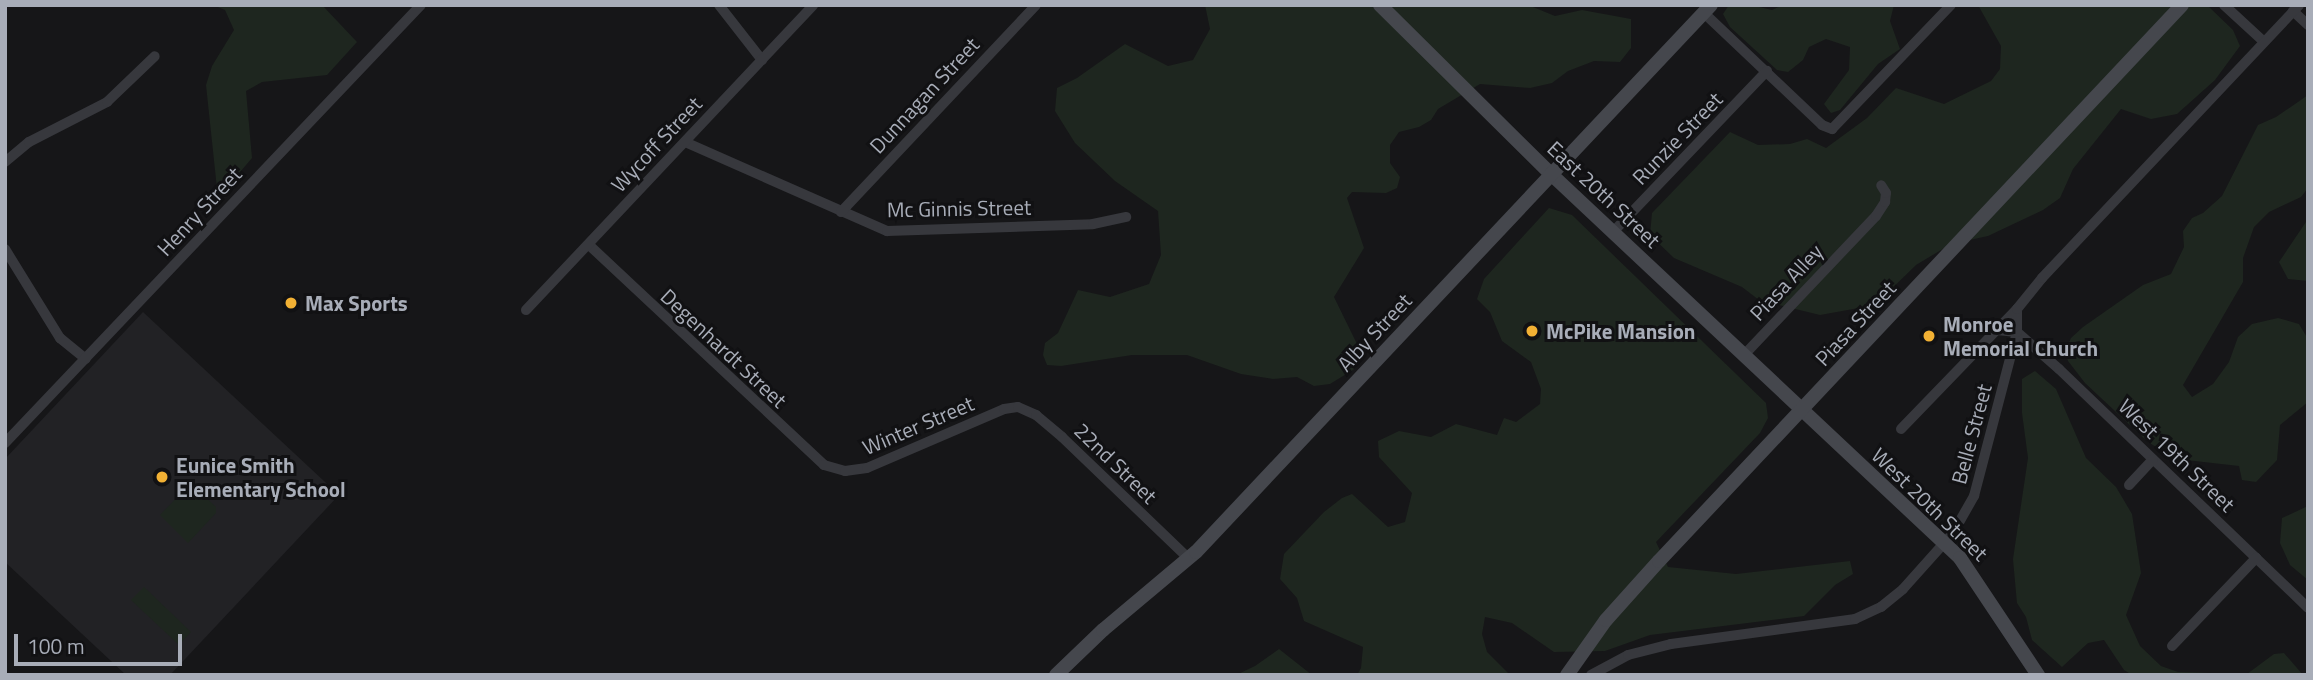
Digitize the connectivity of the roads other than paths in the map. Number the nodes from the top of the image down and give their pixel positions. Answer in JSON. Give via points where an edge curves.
{"nodes":[{"id":1,"x":421,"y":5,"type":"edge"},
{"id":2,"x":719,"y":5,"type":"edge"},
{"id":3,"x":813,"y":5,"type":"edge"},
{"id":4,"x":1036,"y":5,"type":"edge"},
{"id":5,"x":1380,"y":5,"type":"edge"},
{"id":6,"x":1951,"y":5,"type":"edge"},
{"id":7,"x":2182,"y":5,"type":"edge"},
{"id":8,"x":2224,"y":5,"type":"edge"},
{"id":9,"x":2296,"y":8,"type":"edge"},
{"id":10,"x":1707,"y":9,"type":"edge"},
{"id":11,"x":2308,"y":25,"type":"edge"},
{"id":12,"x":2263,"y":41,"type":"junction"},
{"id":13,"x":155,"y":56,"type":"dead end"},
{"id":14,"x":762,"y":60,"type":"junction"},
{"id":15,"x":1767,"y":71,"type":"junction"},
{"id":16,"x":685,"y":142,"type":"junction"},
{"id":17,"x":5,"y":162,"type":"edge"},
{"id":18,"x":1552,"y":174,"type":"junction"},
{"id":19,"x":1881,"y":186,"type":"dead end"},
{"id":20,"x":841,"y":212,"type":"junction"},
{"id":21,"x":1126,"y":217,"type":"dead end"},
{"id":22,"x":1614,"y":232,"type":"junction"},
{"id":23,"x":589,"y":245,"type":"junction"},
{"id":24,"x":5,"y":249,"type":"edge"},
{"id":25,"x":526,"y":310,"type":"dead end"},
{"id":26,"x":2017,"y":310,"type":"junction"},
{"id":27,"x":1997,"y":330,"type":"junction"},
{"id":28,"x":2017,"y":332,"type":"junction"},
{"id":29,"x":1744,"y":355,"type":"junction"},
{"id":30,"x":86,"y":359,"type":"junction"},
{"id":31,"x":1010,"y":408,"type":"joint"},
{"id":32,"x":1802,"y":410,"type":"junction"},
{"id":33,"x":1901,"y":429,"type":"dead end"},
{"id":34,"x":5,"y":443,"type":"edge"},
{"id":35,"x":2153,"y":459,"type":"junction"},
{"id":36,"x":839,"y":470,"type":"joint"},
{"id":37,"x":2129,"y":485,"type":"dead end"},
{"id":38,"x":1943,"y":543,"type":"junction"},
{"id":39,"x":2256,"y":558,"type":"junction"},
{"id":40,"x":1189,"y":559,"type":"junction"},
{"id":41,"x":2308,"y":608,"type":"edge"},
{"id":42,"x":2172,"y":646,"type":"dead end"},
{"id":43,"x":1056,"y":675,"type":"edge"},
{"id":44,"x":1567,"y":675,"type":"edge"},
{"id":45,"x":1591,"y":675,"type":"edge"},
{"id":46,"x":2038,"y":675,"type":"edge"}],
"edges":[{"from":1,"to":30,"type":"street","name":"Henry Street"},
{"from":2,"to":14,"type":"street"},
{"from":3,"to":14,"type":"street","name":"Wycoff Street"},
{"from":4,"to":20,"type":"street","name":"Dunnagan Street"},
{"from":5,"to":18,"type":"street","name":"East 20th Street"},
{"from":6,"to":15,"type":"street","via":[[1832,129],[1822,125]]},
{"from":7,"to":32,"type":"street","name":"Piasa Street"},
{"from":8,"to":12,"type":"street"},
{"from":9,"to":11,"type":"street"},
{"from":9,"to":12,"type":"street"},
{"from":10,"to":15,"type":"street"},
{"from":10,"to":18,"type":"street","name":"Alby Street"},
{"from":12,"to":26,"type":"street"},
{"from":13,"to":17,"type":"street","via":[[107,102],[29,142]]},
{"from":14,"to":16,"type":"street","name":"Wycoff Street"},
{"from":15,"to":22,"type":"street","name":"Runzie Street"},
{"from":16,"to":20,"type":"street","name":"Mc Ginnis Street"},
{"from":16,"to":23,"type":"street","name":"Wycoff Street"},
{"from":18,"to":22,"type":"street","name":"East 20th Street"},
{"from":18,"to":40,"type":"street","name":"Alby Street"},
{"from":19,"to":29,"type":"street","name":"Piasa Alley","via":[[1885,202],[1876,216]]},
{"from":20,"to":21,"type":"street","name":"Mc Ginnis Street","via":[[875,228],[900,232],[1093,225]]},
{"from":22,"to":29,"type":"street","name":"East 20th Street"},
{"from":23,"to":25,"type":"street","name":"Wycoff Street"},
{"from":23,"to":36,"type":"street","name":"Degenhardt Street","via":[[809,454]]},
{"from":24,"to":30,"type":"street","via":[[60,338]]},
{"from":26,"to":27,"type":"street"},
{"from":26,"to":28,"type":"street","name":"Belle Street"},
{"from":27,"to":28,"type":"street"},
{"from":27,"to":33,"type":"street"},
{"from":28,"to":35,"type":"street","name":"West 19th Street"},
{"from":28,"to":38,"type":"street","name":"Belle Street","via":[[1974,496]]},
{"from":29,"to":32,"type":"street","name":"East 20th Street"},
{"from":30,"to":34,"type":"street","name":"Henry Street"},
{"from":31,"to":36,"type":"street","name":"Winter Street","via":[[880,463]]},
{"from":31,"to":40,"type":"street","name":"22nd Street","via":[[1036,415]]},
{"from":32,"to":38,"type":"street","name":"West 20th Street"},
{"from":32,"to":44,"type":"street","name":"Piasa Street","via":[[1624,600]]},
{"from":35,"to":37,"type":"street"},
{"from":35,"to":39,"type":"street","name":"West 19th Street"},
{"from":38,"to":45,"type":"street","name":"Belle Street","via":[[1893,598],[1855,619],[1658,647],[1628,655]]},
{"from":38,"to":46,"type":"street","name":"West 20th Street","via":[[1961,558]]},
{"from":39,"to":41,"type":"street","name":"West 19th Street"},
{"from":39,"to":42,"type":"street"},
{"from":40,"to":43,"type":"street","name":"Alby Street"}]}
